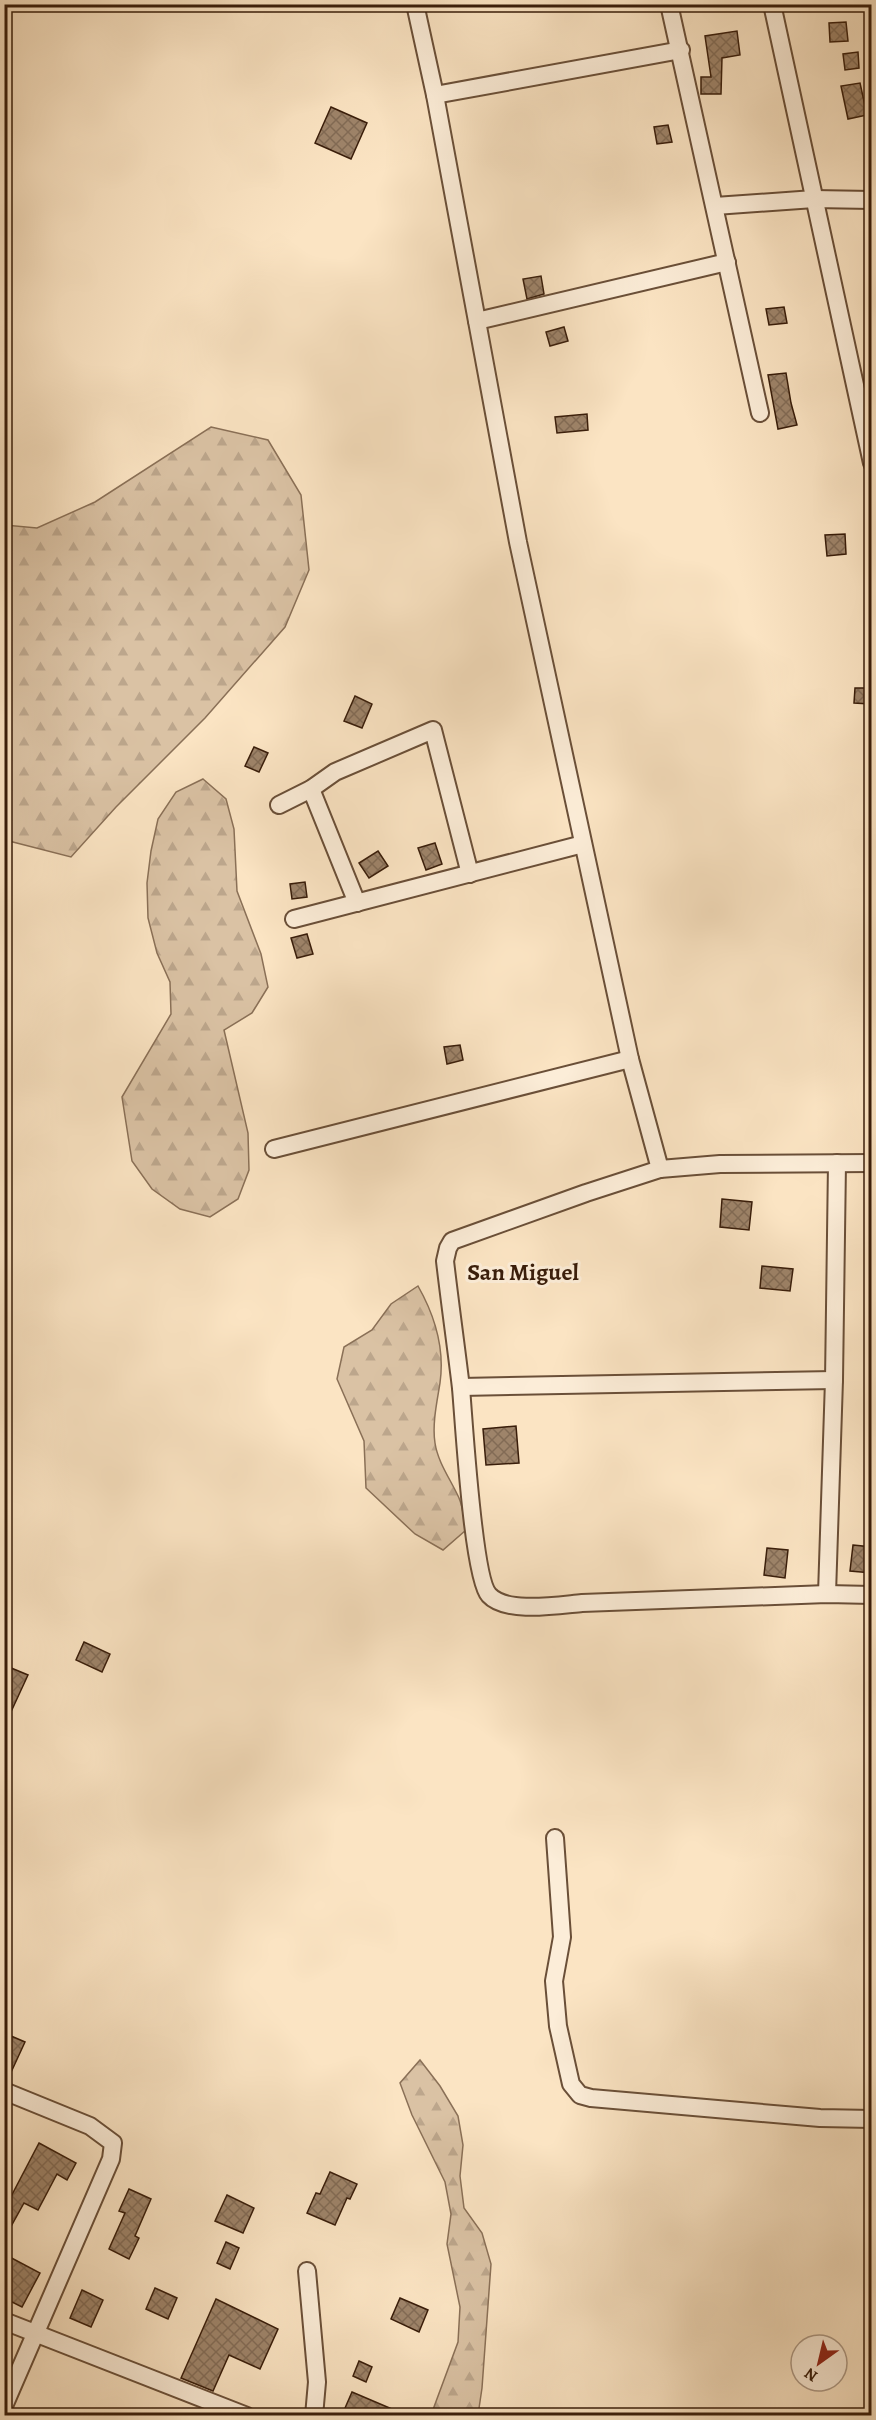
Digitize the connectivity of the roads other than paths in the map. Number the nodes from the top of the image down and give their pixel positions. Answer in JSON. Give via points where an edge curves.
{"nodes":[{"id":1,"x":415,"y":4,"type":"edge"},
{"id":2,"x":669,"y":4,"type":"edge"},
{"id":3,"x":772,"y":4,"type":"edge"},
{"id":4,"x":681,"y":50,"type":"junction"},
{"id":5,"x":435,"y":95,"type":"junction"},
{"id":6,"x":813,"y":199,"type":"junction"},
{"id":7,"x":872,"y":200,"type":"edge"},
{"id":8,"x":715,"y":206,"type":"junction"},
{"id":9,"x":727,"y":262,"type":"junction"},
{"id":10,"x":477,"y":321,"type":"junction"},
{"id":11,"x":760,"y":413,"type":"dead end"},
{"id":12,"x":872,"y":463,"type":"edge"},
{"id":13,"x":310,"y":789,"type":"junction"},
{"id":14,"x":279,"y":805,"type":"dead end"},
{"id":15,"x":583,"y":844,"type":"junction"},
{"id":16,"x":470,"y":874,"type":"junction"},
{"id":17,"x":357,"y":903,"type":"junction"},
{"id":18,"x":294,"y":919,"type":"dead end"},
{"id":19,"x":630,"y":1059,"type":"junction"},
{"id":20,"x":274,"y":1149,"type":"dead end"},
{"id":21,"x":837,"y":1163,"type":"junction"},
{"id":22,"x":872,"y":1163,"type":"edge"},
{"id":23,"x":660,"y":1169,"type":"junction"},
{"id":24,"x":834,"y":1380,"type":"junction"},
{"id":25,"x":461,"y":1387,"type":"junction"},
{"id":26,"x":827,"y":1594,"type":"junction"},
{"id":27,"x":872,"y":1595,"type":"edge"},
{"id":28,"x":555,"y":1838,"type":"dead end"},
{"id":29,"x":4,"y":2091,"type":"edge"},
{"id":30,"x":872,"y":2120,"type":"edge"},
{"id":31,"x":307,"y":2271,"type":"dead end"},
{"id":32,"x":4,"y":2321,"type":"edge"},
{"id":33,"x":37,"y":2335,"type":"junction"},
{"id":34,"x":4,"y":2406,"type":"edge"},
{"id":35,"x":247,"y":2415,"type":"edge"},
{"id":36,"x":314,"y":2415,"type":"edge"}],
"edges":[{"from":1,"to":5,"type":"street"},
{"from":2,"to":4,"type":"street"},
{"from":3,"to":6,"type":"street"},
{"from":4,"to":5,"type":"street"},
{"from":4,"to":8,"type":"street"},
{"from":5,"to":10,"type":"street"},
{"from":6,"to":7,"type":"street"},
{"from":6,"to":8,"type":"street"},
{"from":6,"to":12,"type":"street"},
{"from":8,"to":9,"type":"street"},
{"from":9,"to":10,"type":"street"},
{"from":9,"to":11,"type":"street"},
{"from":10,"to":15,"type":"street","via":[[518,542]]},
{"from":13,"to":14,"type":"street"},
{"from":13,"to":16,"type":"street","via":[[335,772],[433,730]]},
{"from":13,"to":17,"type":"street"},
{"from":15,"to":16,"type":"street"},
{"from":15,"to":19,"type":"street"},
{"from":16,"to":17,"type":"street"},
{"from":17,"to":18,"type":"street"},
{"from":19,"to":20,"type":"street"},
{"from":19,"to":23,"type":"street"},
{"from":21,"to":22,"type":"street"},
{"from":21,"to":23,"type":"street"},
{"from":21,"to":24,"type":"street"},
{"from":23,"to":25,"type":"street","via":[[452,1241],[445,1261]]},
{"from":24,"to":25,"type":"street"},
{"from":24,"to":26,"type":"street"},
{"from":25,"to":26,"type":"street","via":[[477,1554],[488,1594],[498,1602],[549,1606]]},
{"from":26,"to":27,"type":"street"},
{"from":28,"to":30,"type":"street","via":[[562,1936],[554,1981],[558,2026],[570,2084],[580,2095]]},
{"from":29,"to":33,"type":"street","via":[[90,2126],[113,2143],[111,2159]]},
{"from":31,"to":36,"type":"street","via":[[317,2382]]},
{"from":32,"to":33,"type":"street"},
{"from":33,"to":34,"type":"street"},
{"from":33,"to":35,"type":"street"}]}
